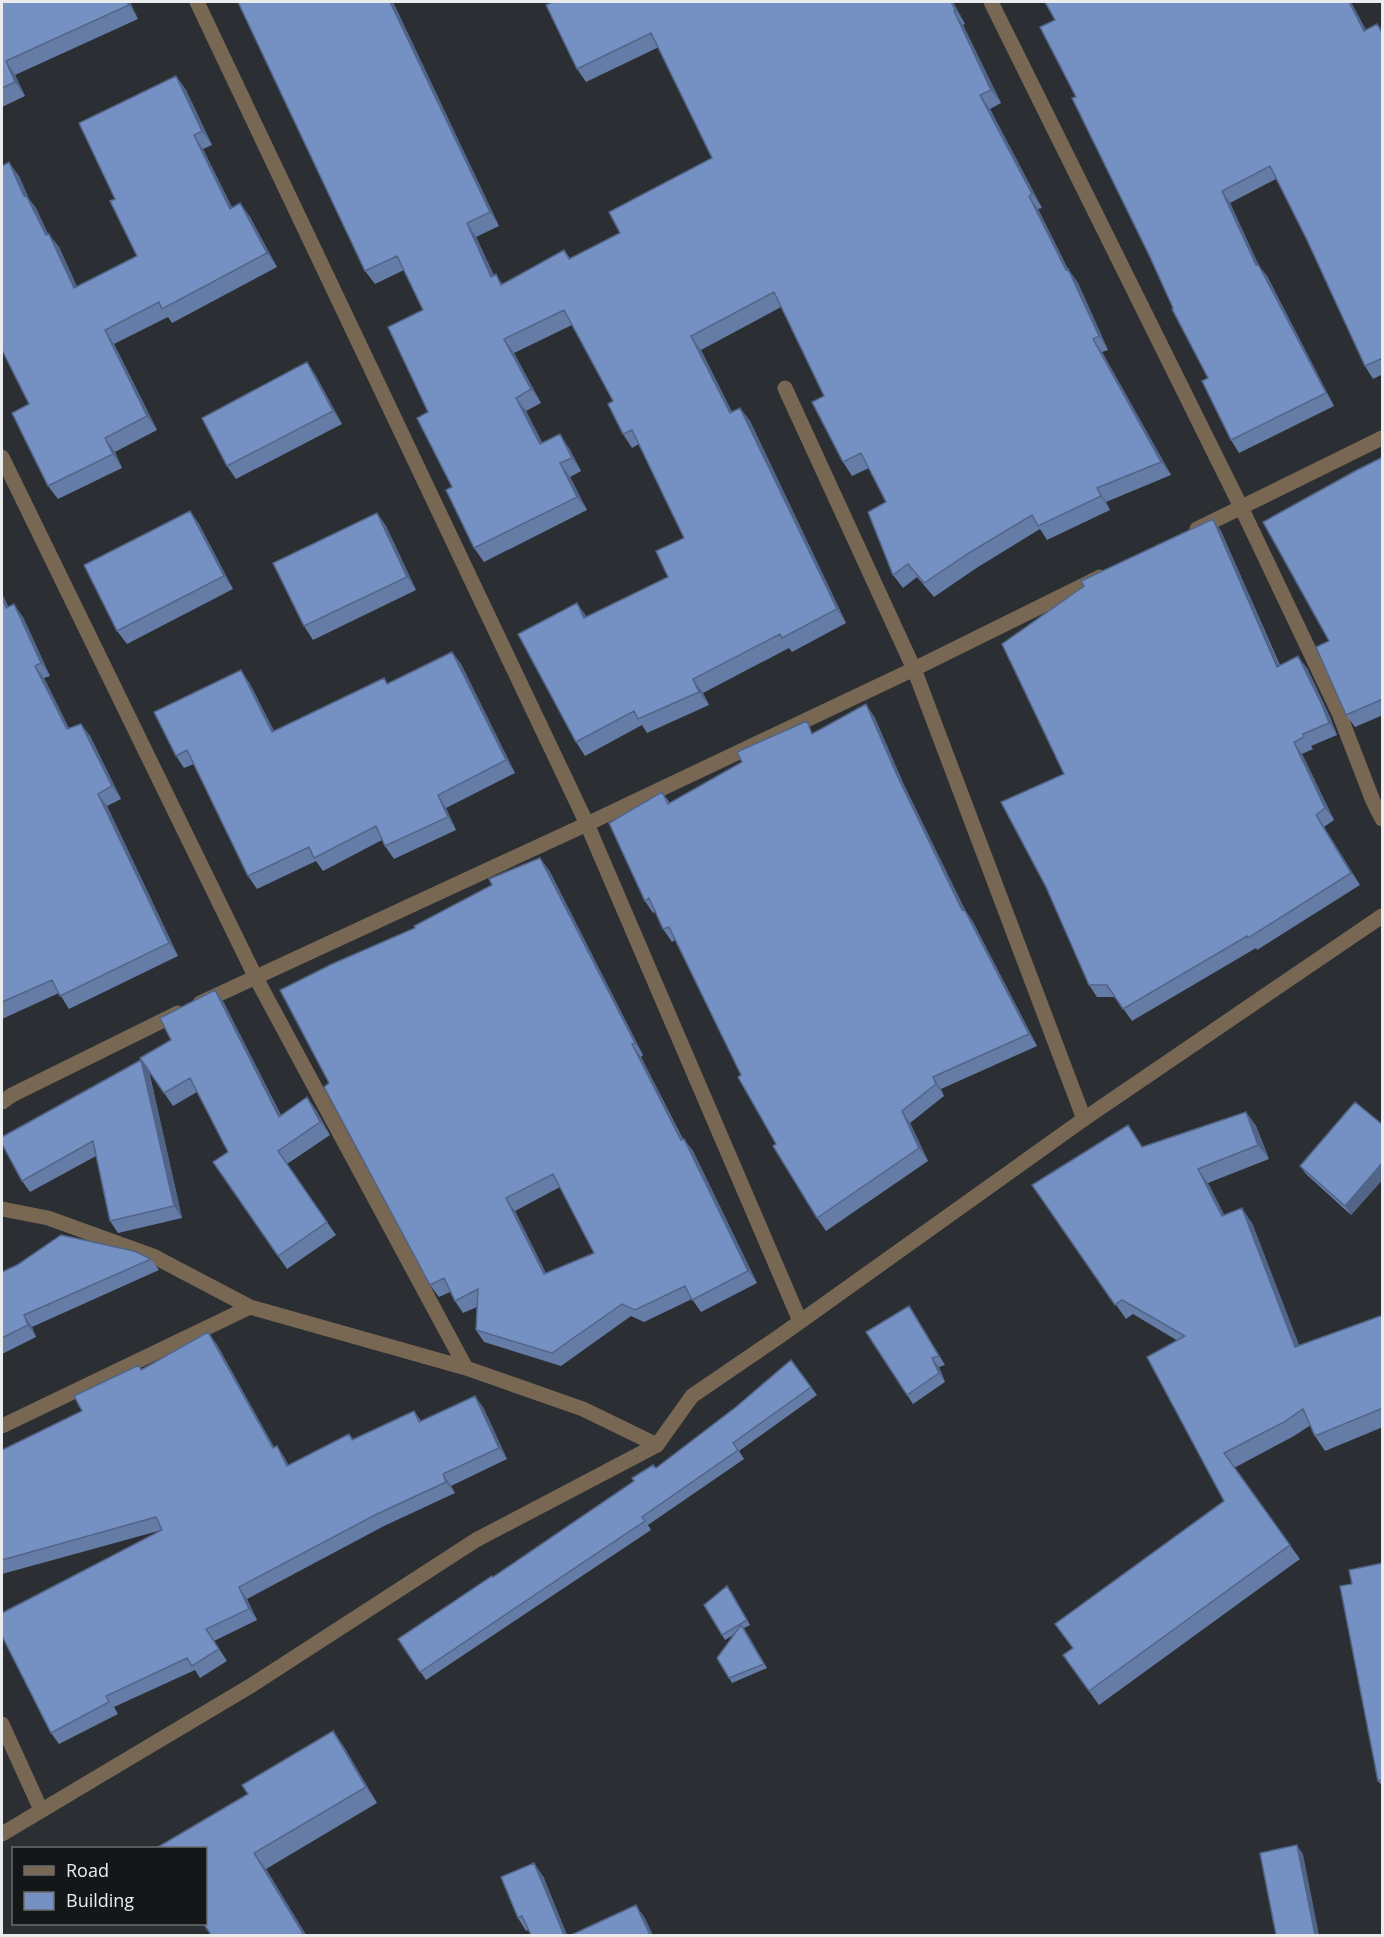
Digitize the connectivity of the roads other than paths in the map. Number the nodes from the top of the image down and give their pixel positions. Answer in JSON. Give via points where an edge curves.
{"nodes":[{"id":1,"x":197,"y":2,"type":"edge"},
{"id":2,"x":991,"y":2,"type":"edge"},
{"id":3,"x":785,"y":388,"type":"dead end"},
{"id":4,"x":1383,"y":438,"type":"edge"},
{"id":5,"x":2,"y":458,"type":"edge"},
{"id":6,"x":1241,"y":507,"type":"junction"},
{"id":7,"x":1188,"y":534,"type":"edge"},
{"id":8,"x":1114,"y":570,"type":"edge"},
{"id":9,"x":914,"y":669,"type":"junction"},
{"id":10,"x":1383,"y":819,"type":"edge"},
{"id":11,"x":587,"y":824,"type":"junction"},
{"id":12,"x":1383,"y":916,"type":"edge"},
{"id":13,"x":255,"y":976,"type":"junction"},
{"id":14,"x":2,"y":1102,"type":"edge"},
{"id":15,"x":1084,"y":1119,"type":"junction"},
{"id":16,"x":2,"y":1209,"type":"edge"},
{"id":17,"x":250,"y":1307,"type":"junction"},
{"id":18,"x":800,"y":1322,"type":"junction"},
{"id":19,"x":466,"y":1368,"type":"junction"},
{"id":20,"x":2,"y":1425,"type":"edge"},
{"id":21,"x":657,"y":1445,"type":"junction"},
{"id":22,"x":2,"y":1724,"type":"edge"},
{"id":23,"x":41,"y":1810,"type":"junction"},
{"id":24,"x":2,"y":1834,"type":"edge"}],
"edges":[{"from":1,"to":11,"type":"street"},
{"from":2,"to":6,"type":"street"},
{"from":3,"to":9,"type":"street"},
{"from":4,"to":6,"type":"street"},
{"from":5,"to":13,"type":"street"},
{"from":6,"to":7,"type":"street"},
{"from":6,"to":10,"type":"street","via":[[1339,713]]},
{"from":8,"to":9,"type":"street"},
{"from":9,"to":11,"type":"street"},
{"from":9,"to":15,"type":"street"},
{"from":11,"to":13,"type":"street"},
{"from":11,"to":18,"type":"street"},
{"from":12,"to":15,"type":"street"},
{"from":13,"to":14,"type":"street"},
{"from":13,"to":19,"type":"street"},
{"from":15,"to":18,"type":"street"},
{"from":16,"to":17,"type":"street","via":[[48,1218],[153,1256]]},
{"from":17,"to":19,"type":"street"},
{"from":17,"to":20,"type":"street"},
{"from":18,"to":21,"type":"street","via":[[692,1396]]},
{"from":19,"to":21,"type":"street","via":[[583,1409]]},
{"from":21,"to":23,"type":"street","via":[[476,1540],[252,1685]]},
{"from":22,"to":23,"type":"street"},
{"from":23,"to":24,"type":"street"}]}
